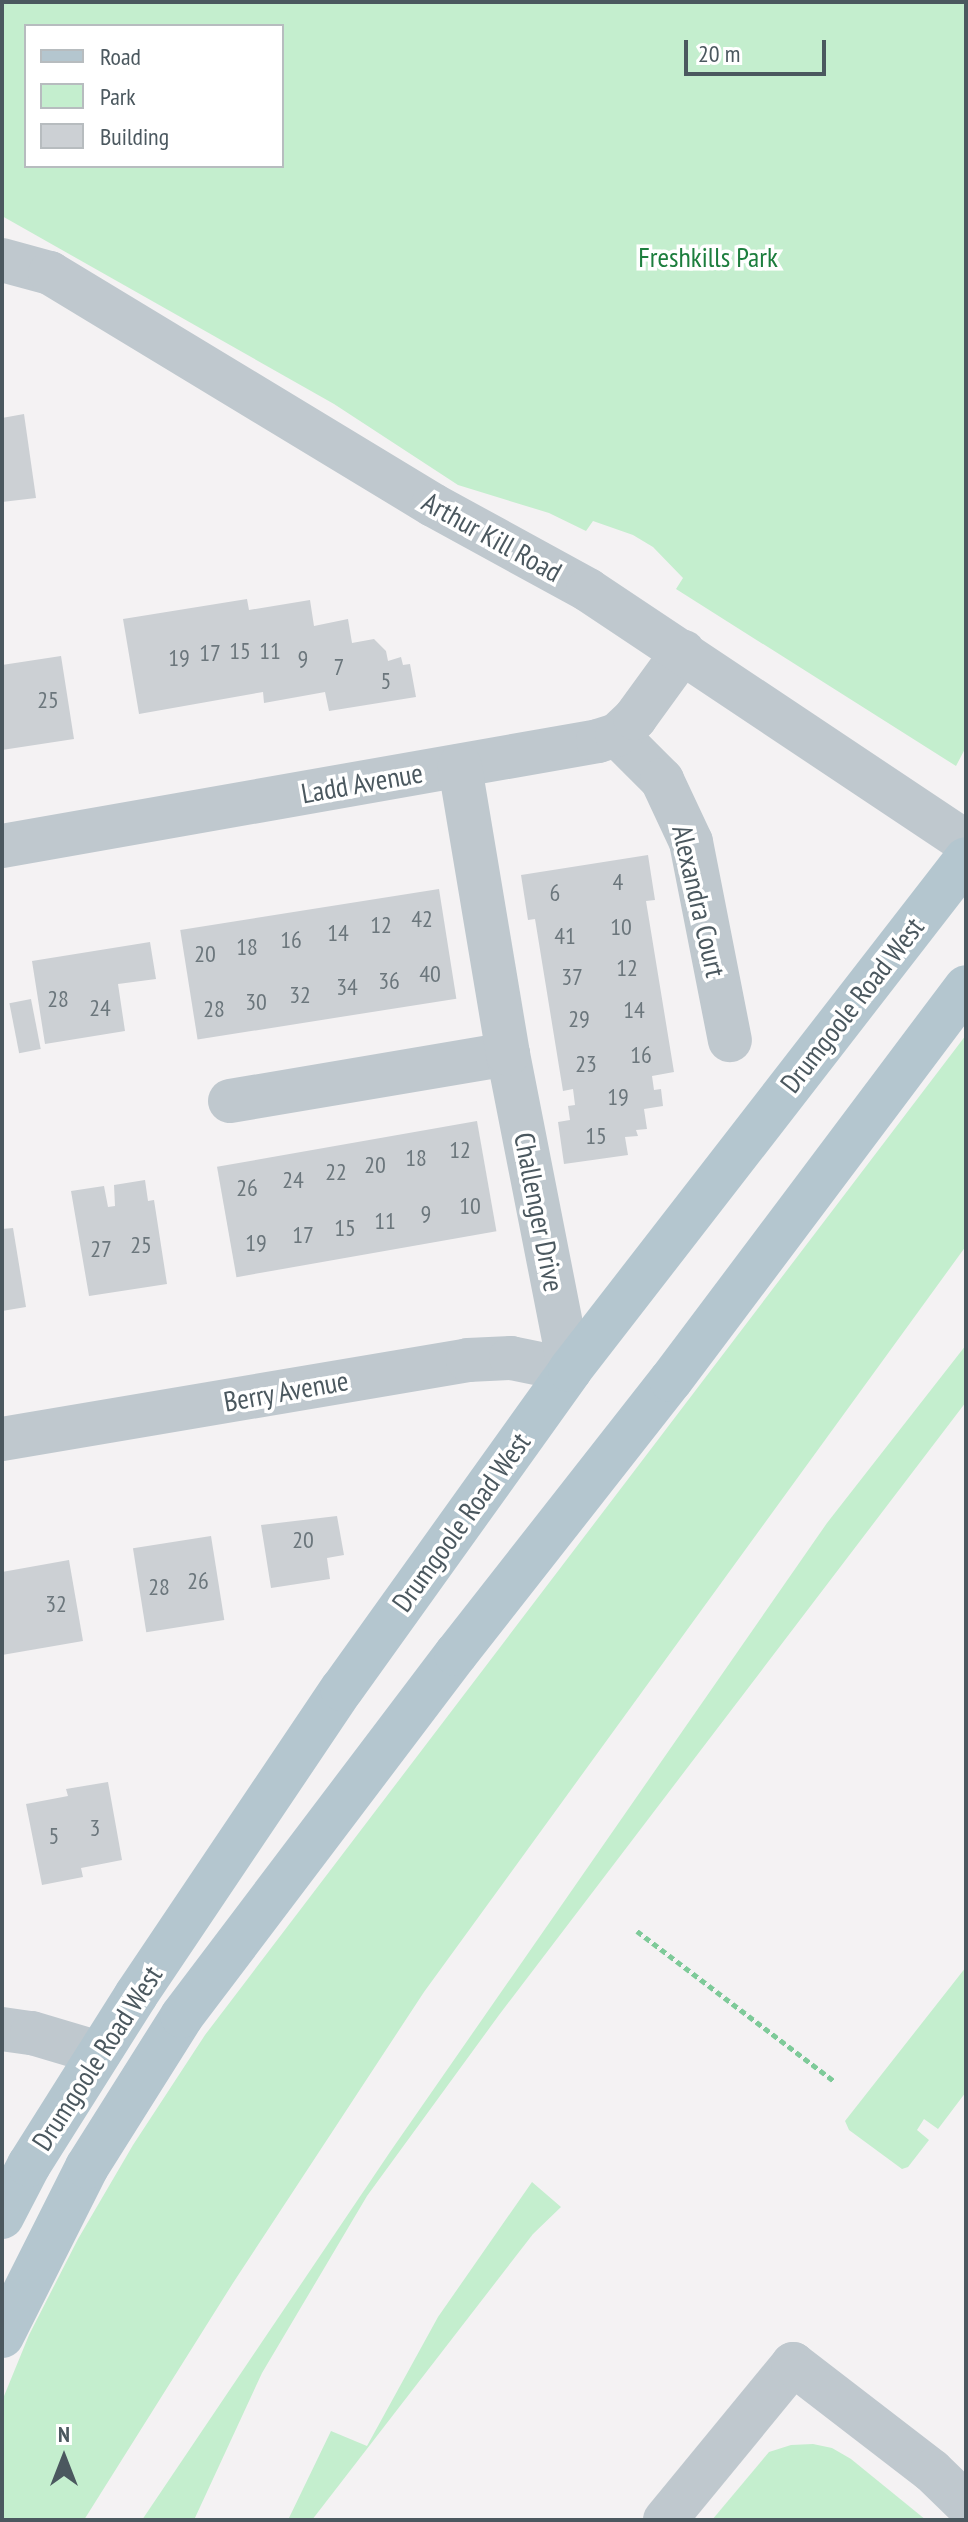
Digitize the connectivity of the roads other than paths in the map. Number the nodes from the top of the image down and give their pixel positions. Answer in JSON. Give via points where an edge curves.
{"nodes":[{"id":1,"x":2,"y":260,"type":"edge"},
{"id":2,"x":683,"y":652,"type":"junction"},
{"id":3,"x":617,"y":735,"type":"junction"},
{"id":4,"x":460,"y":766,"type":"junction"},
{"id":5,"x":966,"y":842,"type":"edge"},
{"id":6,"x":2,"y":846,"type":"edge"},
{"id":7,"x":966,"y":859,"type":"edge"},
{"id":8,"x":966,"y":987,"type":"edge"},
{"id":9,"x":730,"y":1040,"type":"dead end"},
{"id":10,"x":508,"y":1054,"type":"junction"},
{"id":11,"x":230,"y":1101,"type":"dead end"},
{"id":12,"x":570,"y":1370,"type":"junction"},
{"id":13,"x":2,"y":1439,"type":"edge"},
{"id":14,"x":2,"y":2029,"type":"edge"},
{"id":15,"x":99,"y":2053,"type":"junction"},
{"id":16,"x":2,"y":2217,"type":"edge"},
{"id":17,"x":2,"y":2336,"type":"edge"},
{"id":18,"x":966,"y":2504,"type":"edge"},
{"id":19,"x":665,"y":2520,"type":"edge"}],
"edges":[{"from":1,"to":2,"type":"street","name":"Arthur Kill Road","via":[[50,273],[433,505],[588,590]]},
{"from":2,"to":3,"type":"street","via":[[648,703]]},
{"from":2,"to":5,"type":"street","name":"Arthur Kill Road"},
{"from":3,"to":4,"type":"street","name":"Ladd Avenue"},
{"from":3,"to":9,"type":"street","name":"Alexandra Court","via":[[662,780],[691,842]]},
{"from":4,"to":6,"type":"street","name":"Ladd Avenue"},
{"from":4,"to":10,"type":"street","name":"Challenger Drive"},
{"from":7,"to":12,"type":"main road","name":"Drumgoole Road West"},
{"from":8,"to":17,"type":"main road","name":"Drumgoole Road West","via":[[182,2016],[87,2167]]},
{"from":10,"to":11,"type":"street"},
{"from":10,"to":12,"type":"street","name":"Challenger Drive"},
{"from":12,"to":13,"type":"street","name":"Berry Avenue","via":[[511,1358],[468,1360]]},
{"from":12,"to":15,"type":"main road","name":"Drumgoole Road West","via":[[342,1689]]},
{"from":14,"to":15,"type":"street"},
{"from":15,"to":16,"type":"main road","name":"Drumgoole Road West"},
{"from":18,"to":19,"type":"street","via":[[932,2471],[793,2364]]}]}
